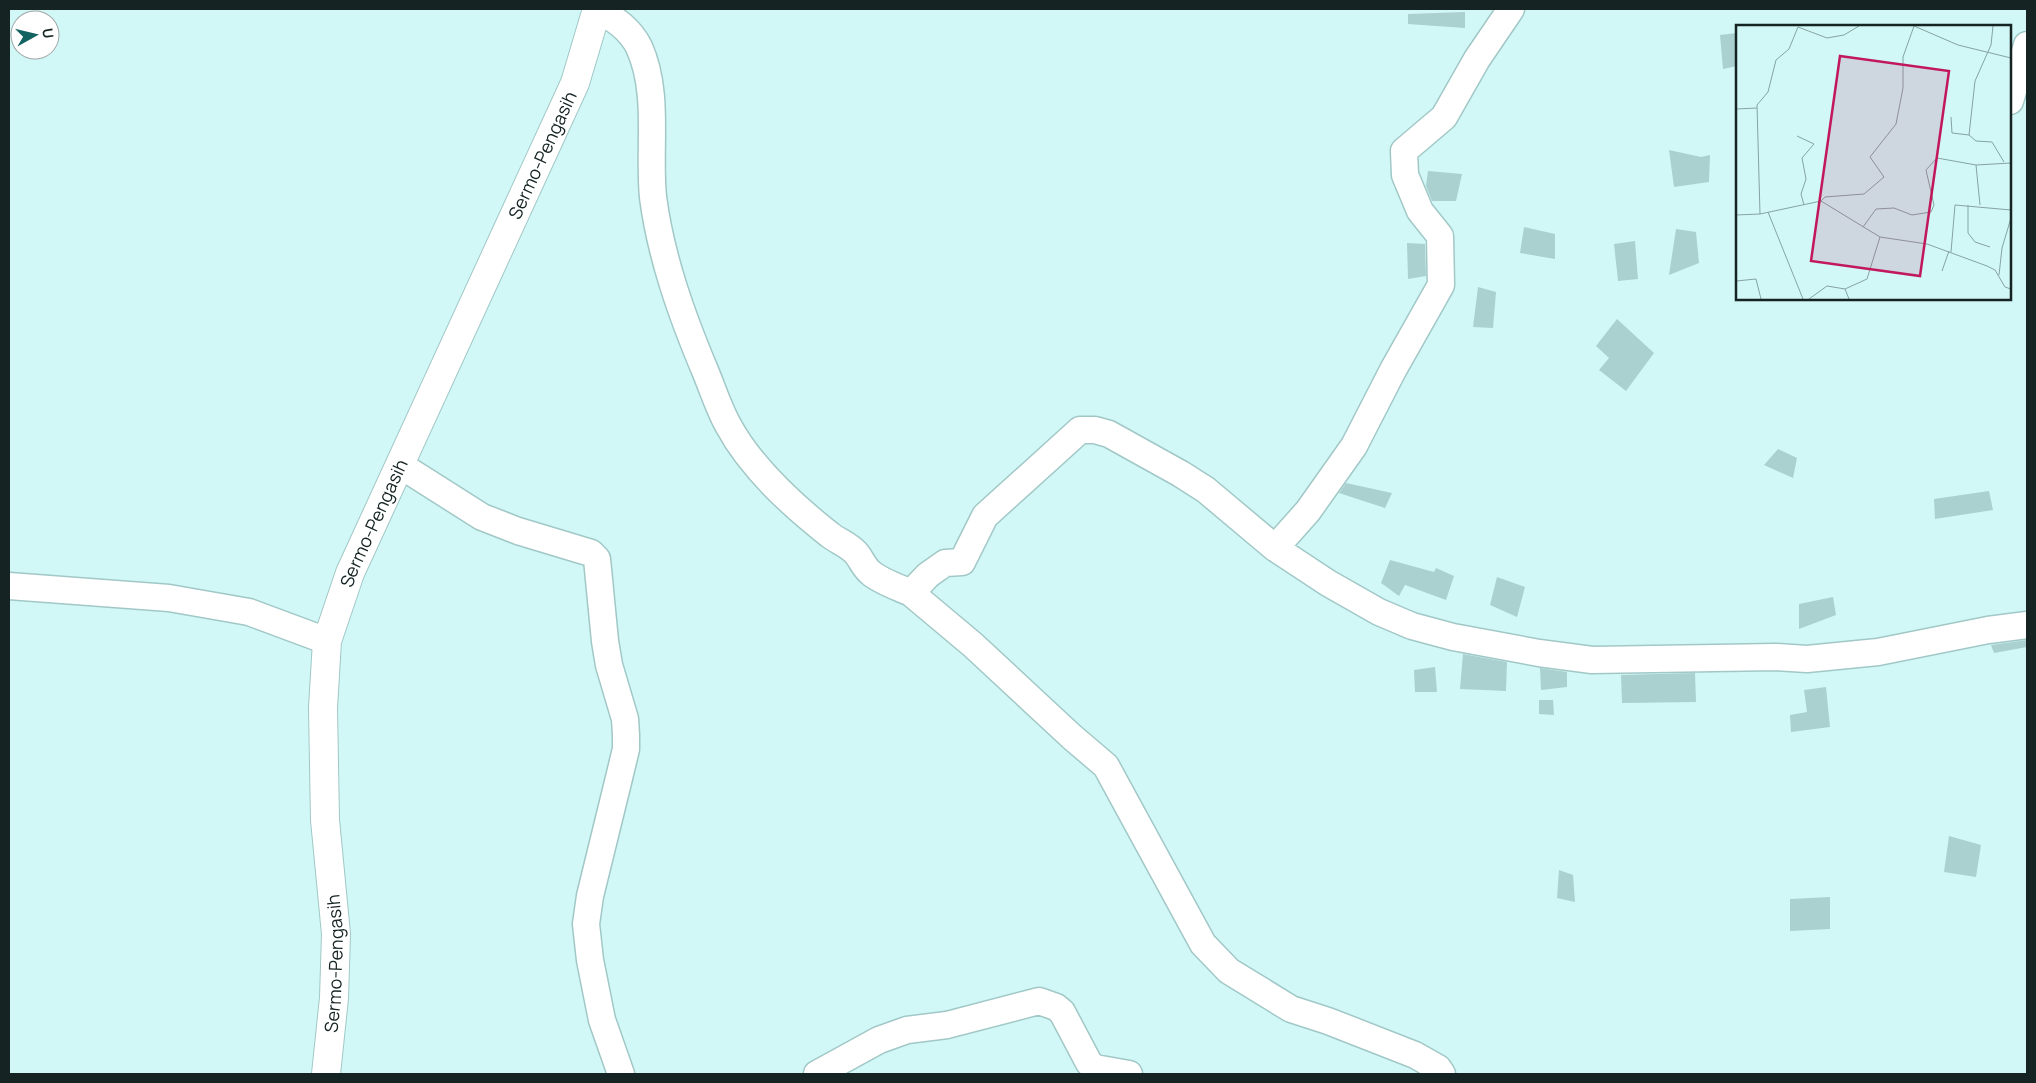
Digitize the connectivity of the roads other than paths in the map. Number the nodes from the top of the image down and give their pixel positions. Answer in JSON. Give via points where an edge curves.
{"nodes":[{"id":1,"x":1511,"y":9,"type":"edge"},
{"id":2,"x":597,"y":10,"type":"edge"},
{"id":3,"x":2027,"y":46,"type":"edge"},
{"id":4,"x":2011,"y":98,"type":"edge"},
{"id":5,"x":400,"y":465,"type":"junction"},
{"id":6,"x":1275,"y":548,"type":"junction"},
{"id":7,"x":9,"y":586,"type":"edge"},
{"id":8,"x":911,"y":593,"type":"junction"},
{"id":9,"x":2027,"y":625,"type":"edge"},
{"id":10,"x":327,"y":641,"type":"junction"},
{"id":11,"x":326,"y":1074,"type":"edge"},
{"id":12,"x":621,"y":1074,"type":"edge"},
{"id":13,"x":817,"y":1074,"type":"edge"},
{"id":14,"x":1129,"y":1074,"type":"edge"},
{"id":15,"x":1442,"y":1074,"type":"edge"}],
"edges":[{"from":1,"to":6,"type":"street","via":[[1477,59],[1444,118],[1404,151],[1405,175],[1420,211],[1440,236],[1441,285],[1354,446],[1308,511]]},
{"from":2,"to":5,"type":"main road","name":"Sermo-Pengasih","via":[[575,83]]},
{"from":2,"to":8,"type":"street","via":[[609,15],[638,46],[648,78],[653,195],[660,238],[686,326],[728,425],[755,463],[798,507],[854,551],[871,574]]},
{"from":3,"to":4,"type":"street"},
{"from":5,"to":10,"type":"main road","name":"Sermo-Pengasih","via":[[350,572]]},
{"from":5,"to":12,"type":"street","via":[[482,517],[585,550],[597,559],[605,641],[625,720],[626,749],[586,924],[602,1020]]},
{"from":6,"to":8,"type":"street","via":[[1212,495],[1181,474],[1110,434],[1080,430],[985,516],[962,562],[945,563]]},
{"from":6,"to":9,"type":"street","via":[[1328,583],[1379,612],[1412,626],[1539,653],[1592,660],[1842,657]]},
{"from":7,"to":10,"type":"street","via":[[169,598],[249,612]]},
{"from":8,"to":15,"type":"street","via":[[974,645],[1106,766],[1203,944],[1229,971],[1291,1010],[1415,1055],[1438,1068]]},
{"from":10,"to":11,"type":"main road","name":"Sermo-Pengasih","via":[[323,708],[325,820],[336,934],[334,998]]},
{"from":13,"to":14,"type":"street","via":[[879,1040],[907,1030],[947,1026],[1039,1001],[1062,1012],[1089,1063],[1095,1068]]}]}
